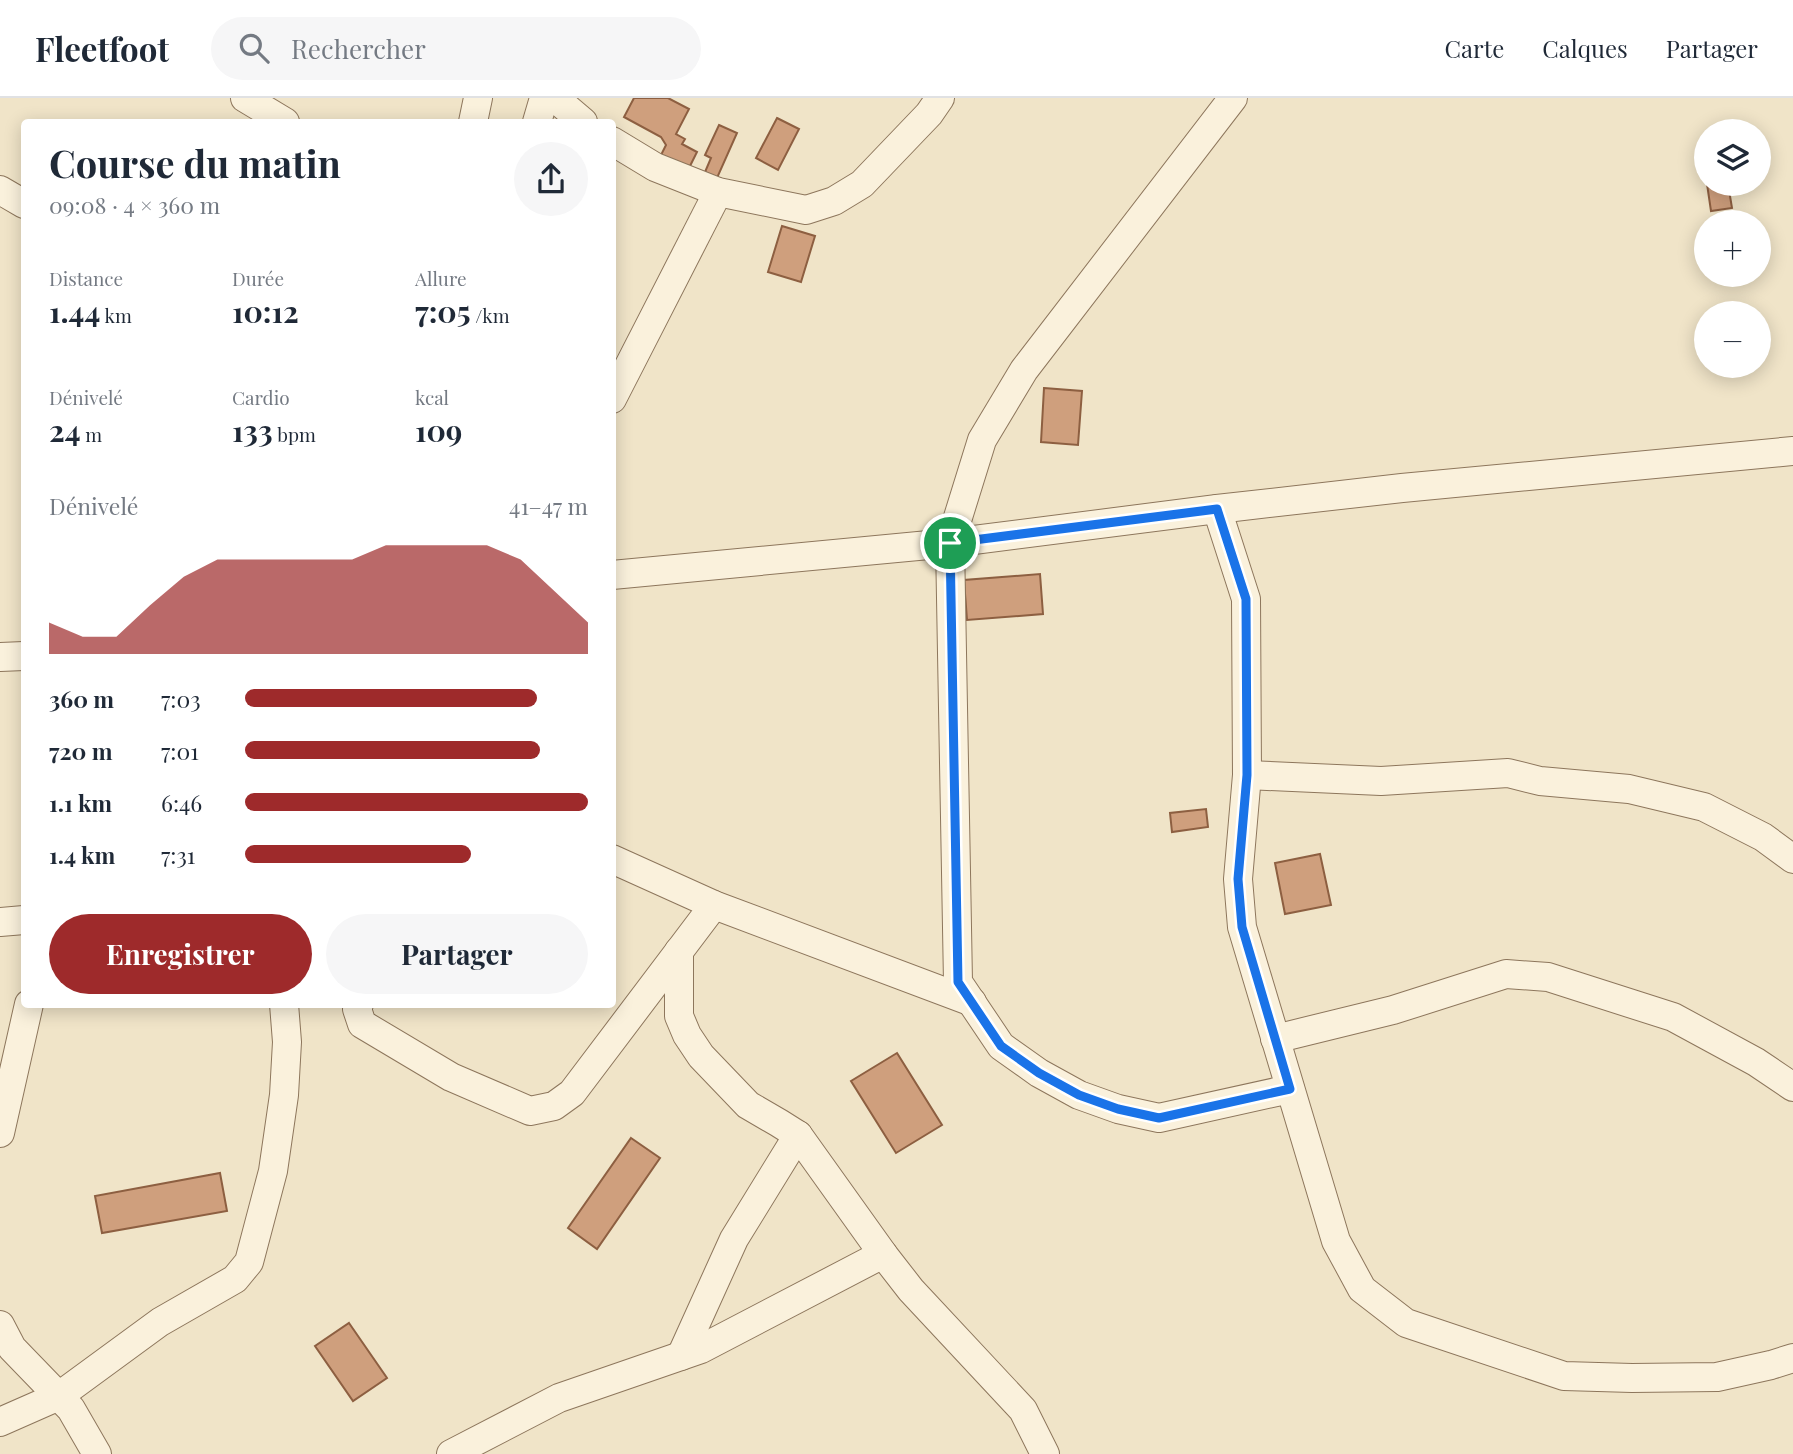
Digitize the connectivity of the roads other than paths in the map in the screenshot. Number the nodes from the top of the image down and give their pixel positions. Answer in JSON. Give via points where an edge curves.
{"nodes":[{"id":1,"x":245,"y":98,"type":"edge"},
{"id":2,"x":478,"y":98,"type":"edge"},
{"id":3,"x":544,"y":98,"type":"edge"},
{"id":4,"x":555,"y":98,"type":"edge"},
{"id":5,"x":940,"y":98,"type":"edge"},
{"id":6,"x":1233,"y":98,"type":"edge"},
{"id":7,"x":280,"y":119,"type":"edge"},
{"id":8,"x":474,"y":119,"type":"edge"},
{"id":9,"x":538,"y":119,"type":"edge"},
{"id":10,"x":580,"y":119,"type":"edge"},
{"id":11,"x":616,"y":143,"type":"edge"},
{"id":12,"x":0,"y":190,"type":"edge"},
{"id":13,"x":718,"y":192,"type":"junction"},
{"id":14,"x":21,"y":203,"type":"edge"},
{"id":15,"x":616,"y":391,"type":"edge"},
{"id":16,"x":1793,"y":451,"type":"edge"},
{"id":17,"x":1217,"y":509,"type":"junction"},
{"id":18,"x":950,"y":543,"type":"junction"},
{"id":19,"x":616,"y":575,"type":"edge"},
{"id":20,"x":21,"y":656,"type":"edge"},
{"id":21,"x":0,"y":657,"type":"edge"},
{"id":22,"x":1247,"y":775,"type":"junction"},
{"id":23,"x":1793,"y":859,"type":"edge"},
{"id":24,"x":616,"y":861,"type":"edge"},
{"id":25,"x":714,"y":905,"type":"junction"},
{"id":26,"x":21,"y":920,"type":"edge"},
{"id":27,"x":0,"y":922,"type":"edge"},
{"id":28,"x":679,"y":951,"type":"junction"},
{"id":29,"x":972,"y":1002,"type":"junction"},
{"id":30,"x":28,"y":1008,"type":"edge"},
{"id":31,"x":284,"y":1008,"type":"edge"},
{"id":32,"x":358,"y":1008,"type":"edge"},
{"id":33,"x":1275,"y":1039,"type":"junction"},
{"id":34,"x":1793,"y":1087,"type":"edge"},
{"id":35,"x":1290,"y":1089,"type":"junction"},
{"id":36,"x":0,"y":1133,"type":"edge"},
{"id":37,"x":798,"y":1136,"type":"junction"},
{"id":38,"x":883,"y":1254,"type":"junction"},
{"id":39,"x":0,"y":1325,"type":"edge"},
{"id":40,"x":681,"y":1356,"type":"junction"},
{"id":41,"x":1793,"y":1357,"type":"edge"},
{"id":42,"x":59,"y":1396,"type":"junction"},
{"id":43,"x":0,"y":1422,"type":"edge"},
{"id":44,"x":97,"y":1454,"type":"edge"},
{"id":45,"x":451,"y":1454,"type":"edge"},
{"id":46,"x":1045,"y":1454,"type":"edge"}],
"edges":[{"from":1,"to":7,"type":"street"},
{"from":2,"to":8,"type":"street"},
{"from":3,"to":9,"type":"street"},
{"from":4,"to":10,"type":"street"},
{"from":5,"to":13,"type":"street","via":[[862,184],[834,201],[806,210]]},
{"from":6,"to":18,"type":"street","via":[[1024,370],[982,440]]},
{"from":11,"to":13,"type":"street","via":[[656,167]]},
{"from":12,"to":14,"type":"street"},
{"from":13,"to":15,"type":"street"},
{"from":16,"to":17,"type":"street"},
{"from":17,"to":18,"type":"street"},
{"from":17,"to":22,"type":"street","via":[[1246,599]]},
{"from":18,"to":19,"type":"street"},
{"from":18,"to":29,"type":"street","via":[[958,982]]},
{"from":20,"to":21,"type":"street"},
{"from":22,"to":23,"type":"street","via":[[1381,781],[1508,773],[1540,781],[1629,789],[1704,807],[1763,836]]},
{"from":22,"to":33,"type":"street","via":[[1238,879],[1242,927]]},
{"from":24,"to":25,"type":"street"},
{"from":25,"to":28,"type":"street"},
{"from":25,"to":29,"type":"street"},
{"from":26,"to":27,"type":"street"},
{"from":28,"to":32,"type":"street","via":[[572,1093],[554,1106],[530,1111],[451,1077],[362,1024]]},
{"from":28,"to":37,"type":"street","via":[[679,1016],[687,1035],[748,1105]]},
{"from":29,"to":35,"type":"street","via":[[1001,1046],[1079,1095],[1118,1109],[1159,1118]]},
{"from":30,"to":36,"type":"street"},
{"from":31,"to":42,"type":"street","via":[[284,1095],[273,1171],[249,1262],[235,1279],[160,1322]]},
{"from":33,"to":34,"type":"street","via":[[1393,1010],[1506,974],[1548,977],[1673,1017]]},
{"from":33,"to":35,"type":"street"},
{"from":35,"to":41,"type":"street","via":[[1336,1241],[1362,1289],[1406,1323],[1564,1376],[1717,1377]]},
{"from":37,"to":38,"type":"street"},
{"from":37,"to":40,"type":"street","via":[[733,1239]]},
{"from":38,"to":40,"type":"street"},
{"from":38,"to":46,"type":"street","via":[[1023,1410]]},
{"from":39,"to":42,"type":"street","via":[[12,1348]]},
{"from":40,"to":45,"type":"street","via":[[559,1398]]},
{"from":42,"to":43,"type":"street"},
{"from":42,"to":44,"type":"street"}]}
